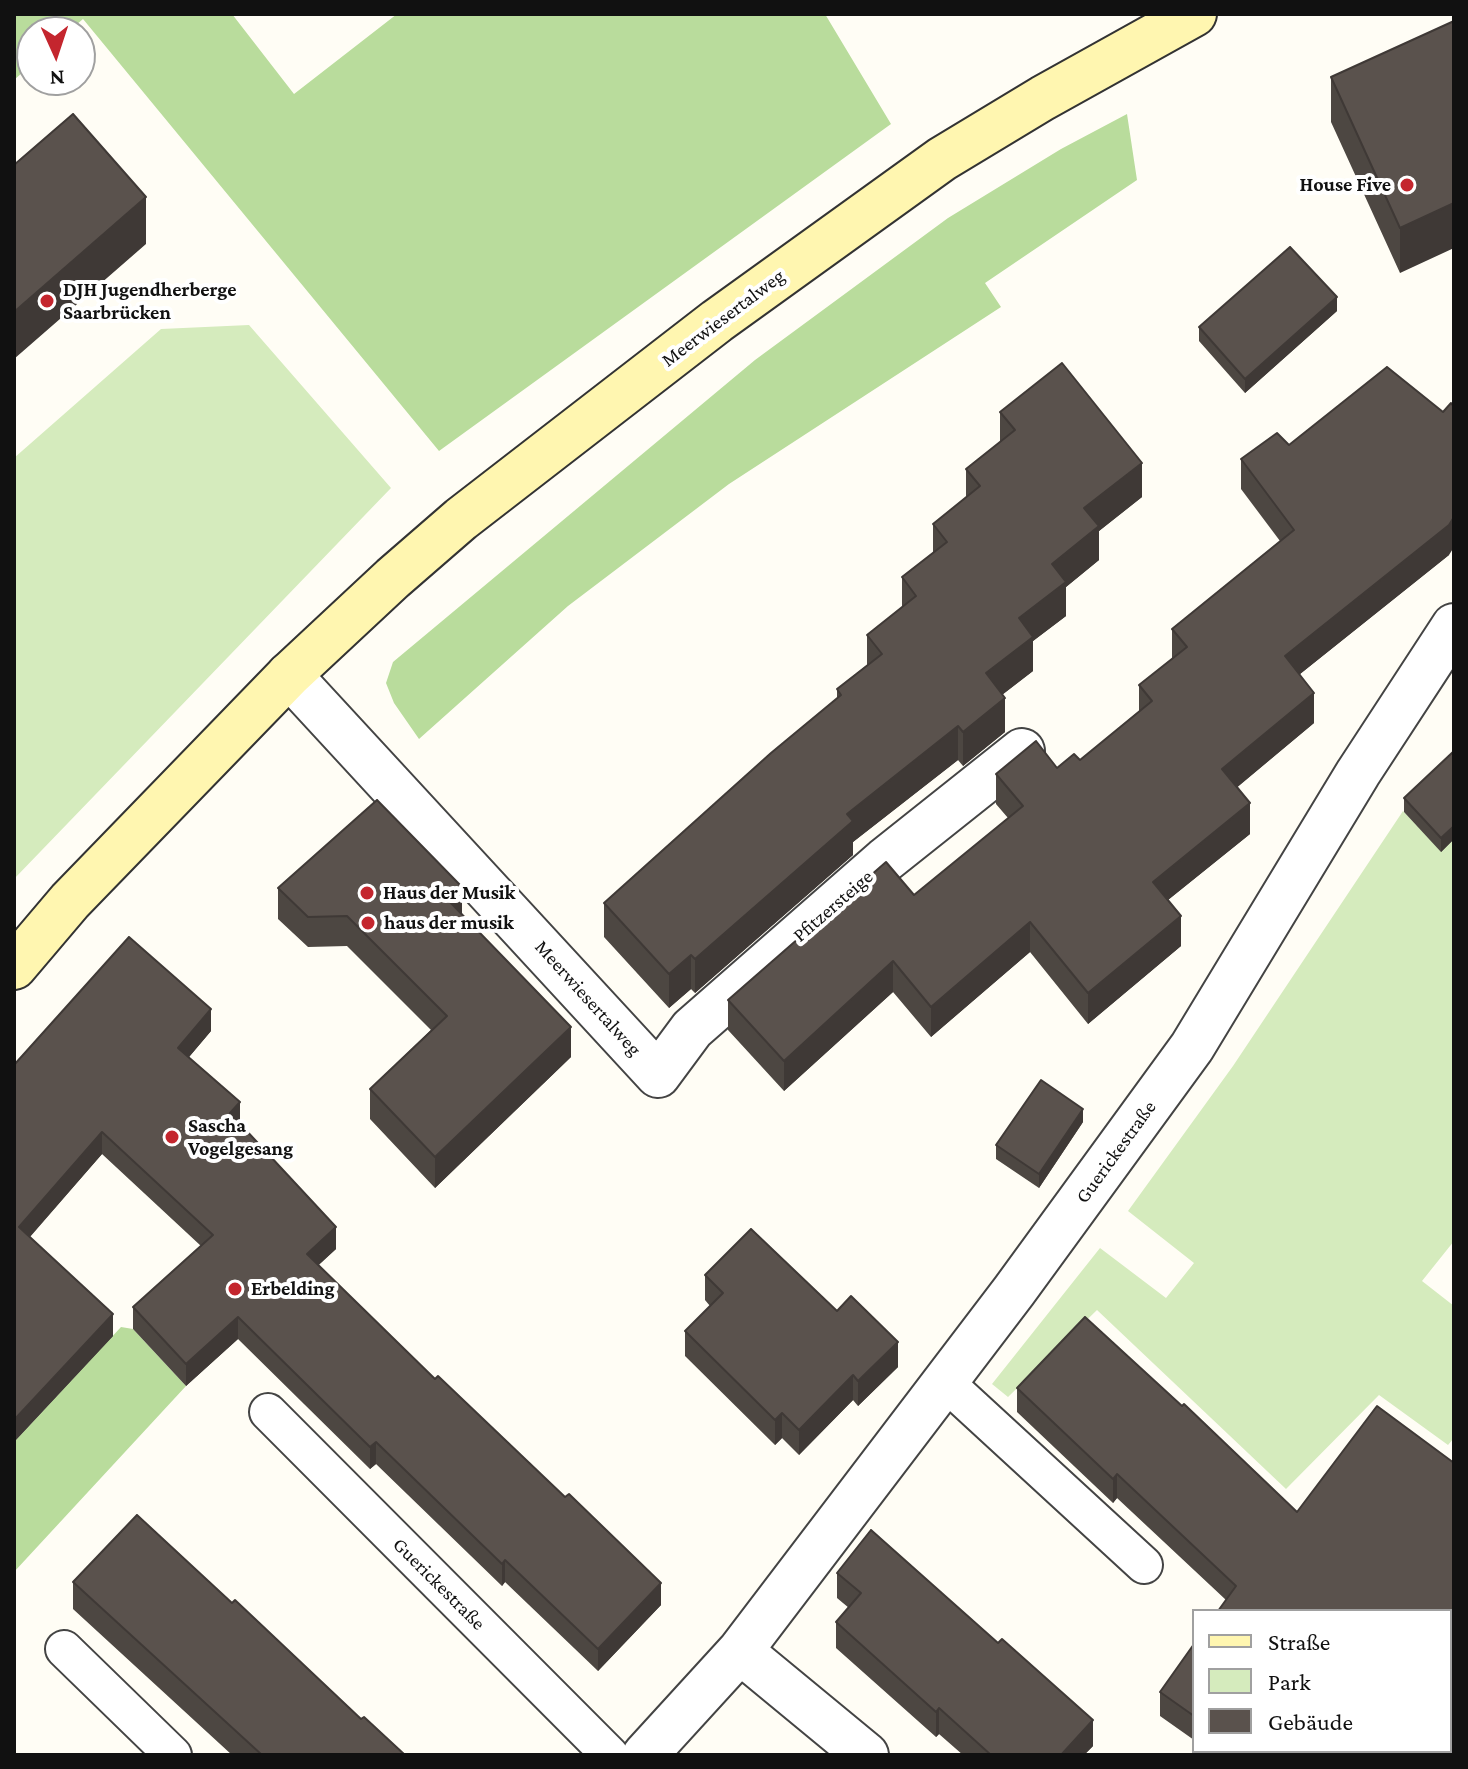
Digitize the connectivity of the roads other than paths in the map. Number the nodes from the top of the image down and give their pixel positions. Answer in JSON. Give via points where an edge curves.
{"nodes":[{"id":1,"x":1194,"y":14,"type":"edge"},
{"id":2,"x":1454,"y":626,"type":"edge"},
{"id":3,"x":289,"y":675,"type":"junction"},
{"id":4,"x":1022,"y":751,"type":"edge"},
{"id":5,"x":14,"y":967,"type":"edge"},
{"id":6,"x":658,"y":1075,"type":"joint"},
{"id":7,"x":945,"y":1382,"type":"junction"},
{"id":8,"x":268,"y":1412,"type":"dead end"},
{"id":9,"x":1144,"y":1565,"type":"dead end"},
{"id":10,"x":64,"y":1649,"type":"dead end"},
{"id":11,"x":740,"y":1651,"type":"junction"},
{"id":12,"x":173,"y":1755,"type":"edge"},
{"id":13,"x":610,"y":1755,"type":"edge"},
{"id":14,"x":645,"y":1755,"type":"edge"},
{"id":15,"x":866,"y":1755,"type":"edge"}],
"edges":[{"from":1,"to":3,"type":"main road","name":"Meerwiesertalweg","via":[[942,159],[717,321],[461,519]]},
{"from":2,"to":7,"type":"street","name":"Guerickestraße","via":[[1192,1047]]},
{"from":3,"to":5,"type":"main road","name":"Meerwiesertalweg","via":[[70,901]]},
{"from":3,"to":6,"type":"street","name":"Meerwiesertalweg"},
{"from":4,"to":6,"type":"street","name":"Pfitzersteige","via":[[885,860],[692,1029]]},
{"from":7,"to":9,"type":"lane"},
{"from":7,"to":11,"type":"street","name":"Guerickestraße"},
{"from":8,"to":13,"type":"lane","name":"Guerickestraße"},
{"from":10,"to":12,"type":"lane"},
{"from":11,"to":14,"type":"street","name":"Guerickestraße"},
{"from":11,"to":15,"type":"street"}]}
